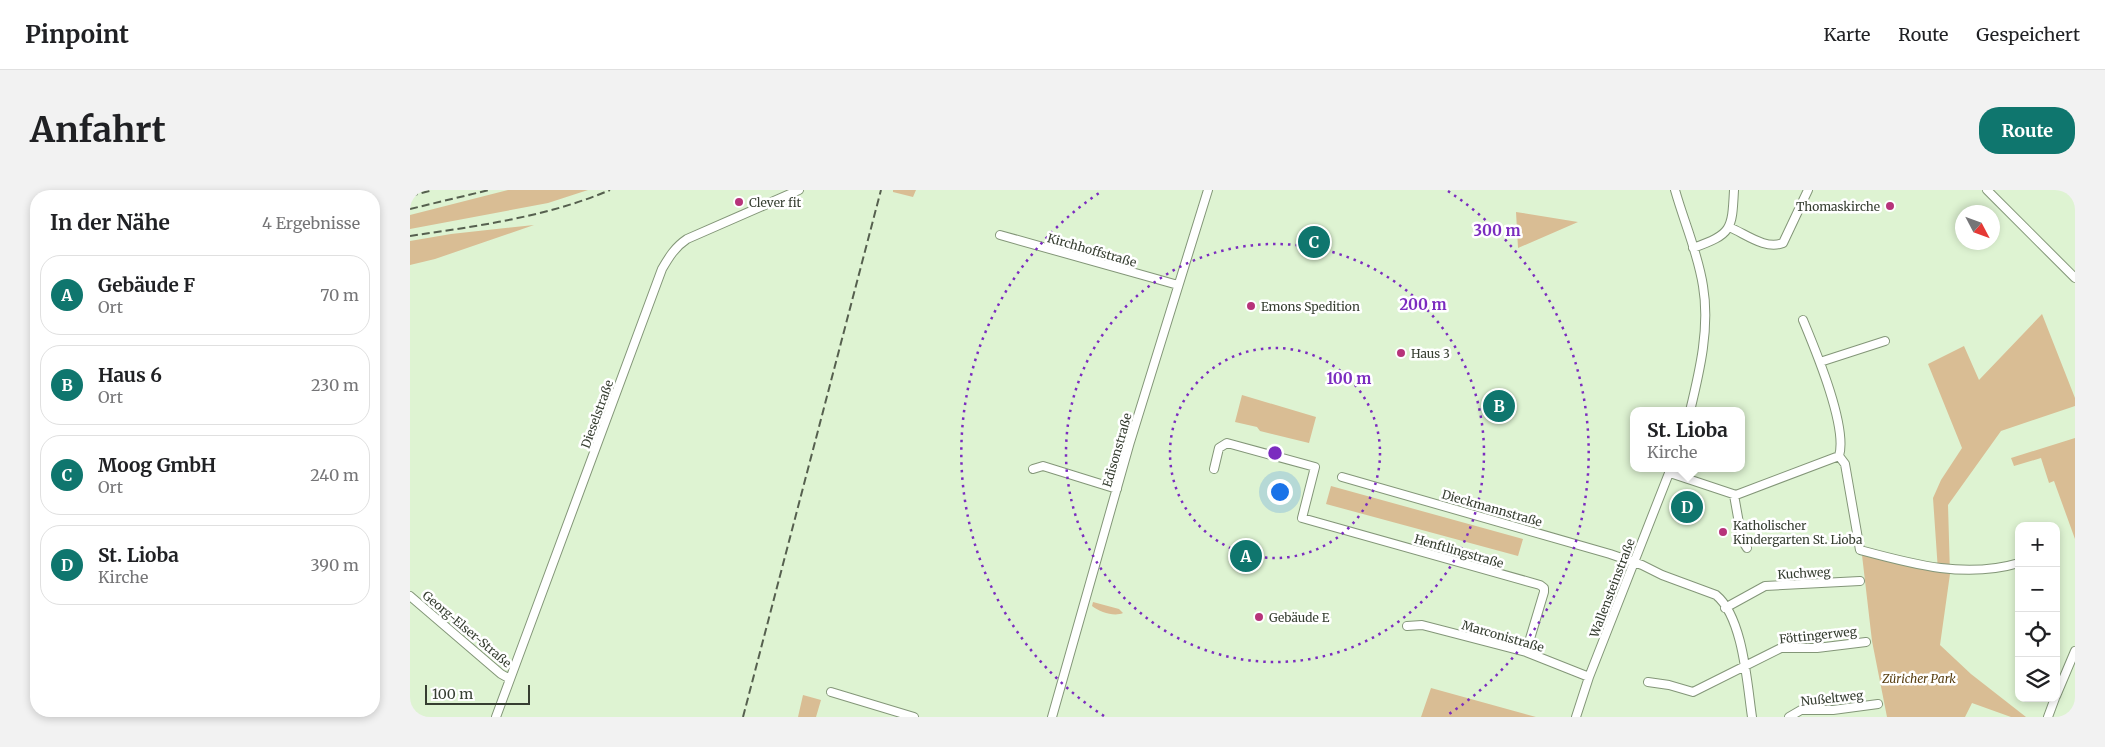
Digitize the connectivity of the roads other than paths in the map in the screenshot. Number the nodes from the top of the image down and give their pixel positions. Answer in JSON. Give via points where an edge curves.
{"nodes":[{"id":1,"x":799,"y":190,"type":"edge"},
{"id":2,"x":1208,"y":190,"type":"edge"},
{"id":3,"x":1675,"y":190,"type":"edge"},
{"id":4,"x":1734,"y":190,"type":"edge"},
{"id":5,"x":1808,"y":190,"type":"edge"},
{"id":6,"x":1987,"y":190,"type":"edge"},
{"id":7,"x":1729,"y":227,"type":"junction"},
{"id":8,"x":1000,"y":236,"type":"dead end"},
{"id":9,"x":1693,"y":248,"type":"junction"},
{"id":10,"x":2075,"y":278,"type":"edge"},
{"id":11,"x":1178,"y":285,"type":"junction"},
{"id":12,"x":1804,"y":320,"type":"dead end"},
{"id":13,"x":1885,"y":341,"type":"dead end"},
{"id":14,"x":1820,"y":362,"type":"junction"},
{"id":15,"x":1691,"y":407,"type":"edge"},
{"id":16,"x":1839,"y":456,"type":"junction"},
{"id":17,"x":1033,"y":469,"type":"dead end"},
{"id":18,"x":1214,"y":469,"type":"dead end"},
{"id":19,"x":1671,"y":472,"type":"edge"},
{"id":20,"x":1674,"y":472,"type":"edge"},
{"id":21,"x":1342,"y":477,"type":"dead end"},
{"id":22,"x":1117,"y":489,"type":"junction"},
{"id":23,"x":1734,"y":495,"type":"junction"},
{"id":24,"x":1747,"y":548,"type":"dead end"},
{"id":25,"x":1635,"y":562,"type":"junction"},
{"id":26,"x":2015,"y":564,"type":"edge"},
{"id":27,"x":1860,"y":581,"type":"dead end"},
{"id":28,"x":410,"y":596,"type":"edge"},
{"id":29,"x":1725,"y":608,"type":"junction"},
{"id":30,"x":1408,"y":626,"type":"dead end"},
{"id":31,"x":1866,"y":642,"type":"dead end"},
{"id":32,"x":2075,"y":651,"type":"edge"},
{"id":33,"x":1526,"y":652,"type":"junction"},
{"id":34,"x":1744,"y":665,"type":"junction"},
{"id":35,"x":1589,"y":677,"type":"junction"},
{"id":36,"x":510,"y":679,"type":"junction"},
{"id":37,"x":1648,"y":682,"type":"dead end"},
{"id":38,"x":2060,"y":687,"type":"edge"},
{"id":39,"x":831,"y":692,"type":"dead end"},
{"id":40,"x":2054,"y":702,"type":"edge"},
{"id":41,"x":1878,"y":704,"type":"dead end"},
{"id":42,"x":496,"y":717,"type":"edge"},
{"id":43,"x":914,"y":717,"type":"edge"},
{"id":44,"x":1052,"y":717,"type":"edge"},
{"id":45,"x":1576,"y":717,"type":"edge"},
{"id":46,"x":1752,"y":717,"type":"edge"},
{"id":47,"x":1789,"y":717,"type":"edge"},
{"id":48,"x":2048,"y":717,"type":"edge"}],
"edges":[{"from":1,"to":36,"type":"street","name":"Dieselstraße","via":[[687,239],[669,256]]},
{"from":2,"to":11,"type":"street","name":"Edisonstraße"},
{"from":3,"to":9,"type":"street"},
{"from":4,"to":7,"type":"street"},
{"from":5,"to":7,"type":"street","via":[[1783,243],[1774,247]]},
{"from":6,"to":10,"type":"street"},
{"from":7,"to":9,"type":"street","via":[[1719,238]]},
{"from":8,"to":11,"type":"street","name":"Kirchhoffstraße"},
{"from":9,"to":15,"type":"street","via":[[1702,281],[1705,311],[1700,363]]},
{"from":11,"to":22,"type":"street","name":"Edisonstraße"},
{"from":12,"to":14,"type":"street"},
{"from":13,"to":14,"type":"street"},
{"from":14,"to":16,"type":"street","via":[[1842,446]]},
{"from":16,"to":23,"type":"street"},
{"from":16,"to":26,"type":"street","via":[[1845,464],[1860,550],[1908,564],[1952,570]]},
{"from":17,"to":22,"type":"street","via":[[1042,466]]},
{"from":18,"to":33,"type":"street","name":"Henftlingstraße","via":[[1219,448],[1227,444],[1315,467],[1302,518],[1540,585],[1544,592]]},
{"from":19,"to":25,"type":"street","name":"Wallensteinstraße"},
{"from":20,"to":23,"type":"street"},
{"from":21,"to":25,"type":"street","name":"Dieckmannstraße"},
{"from":22,"to":44,"type":"street","name":"Edisonstraße"},
{"from":23,"to":24,"type":"street","via":[[1742,540]]},
{"from":25,"to":29,"type":"street","name":"Dieckmannstraße","via":[[1716,595]]},
{"from":25,"to":35,"type":"street","name":"Wallensteinstraße"},
{"from":27,"to":29,"type":"street","name":"Kuchweg","via":[[1765,586]]},
{"from":28,"to":36,"type":"street","name":"Georg-Elser-Straße"},
{"from":29,"to":34,"type":"street","name":"Dieckmannstraße","via":[[1739,634]]},
{"from":30,"to":33,"type":"street","name":"Marconistraße","via":[[1422,625]]},
{"from":31,"to":34,"type":"street","name":"Föttingerweg","via":[[1817,648],[1780,648]]},
{"from":32,"to":38,"type":"street"},
{"from":33,"to":35,"type":"street","name":"Marconistraße"},
{"from":34,"to":37,"type":"street","name":"Föttingerweg","via":[[1693,692]]},
{"from":34,"to":46,"type":"street","name":"Dieckmannstraße"},
{"from":35,"to":45,"type":"street","name":"Wallensteinstraße"},
{"from":36,"to":42,"type":"street","name":"Dieselstraße"},
{"from":39,"to":43,"type":"street"},
{"from":40,"to":48,"type":"street"},
{"from":41,"to":47,"type":"street","name":"Nußeltweg","via":[[1801,710]]}]}
